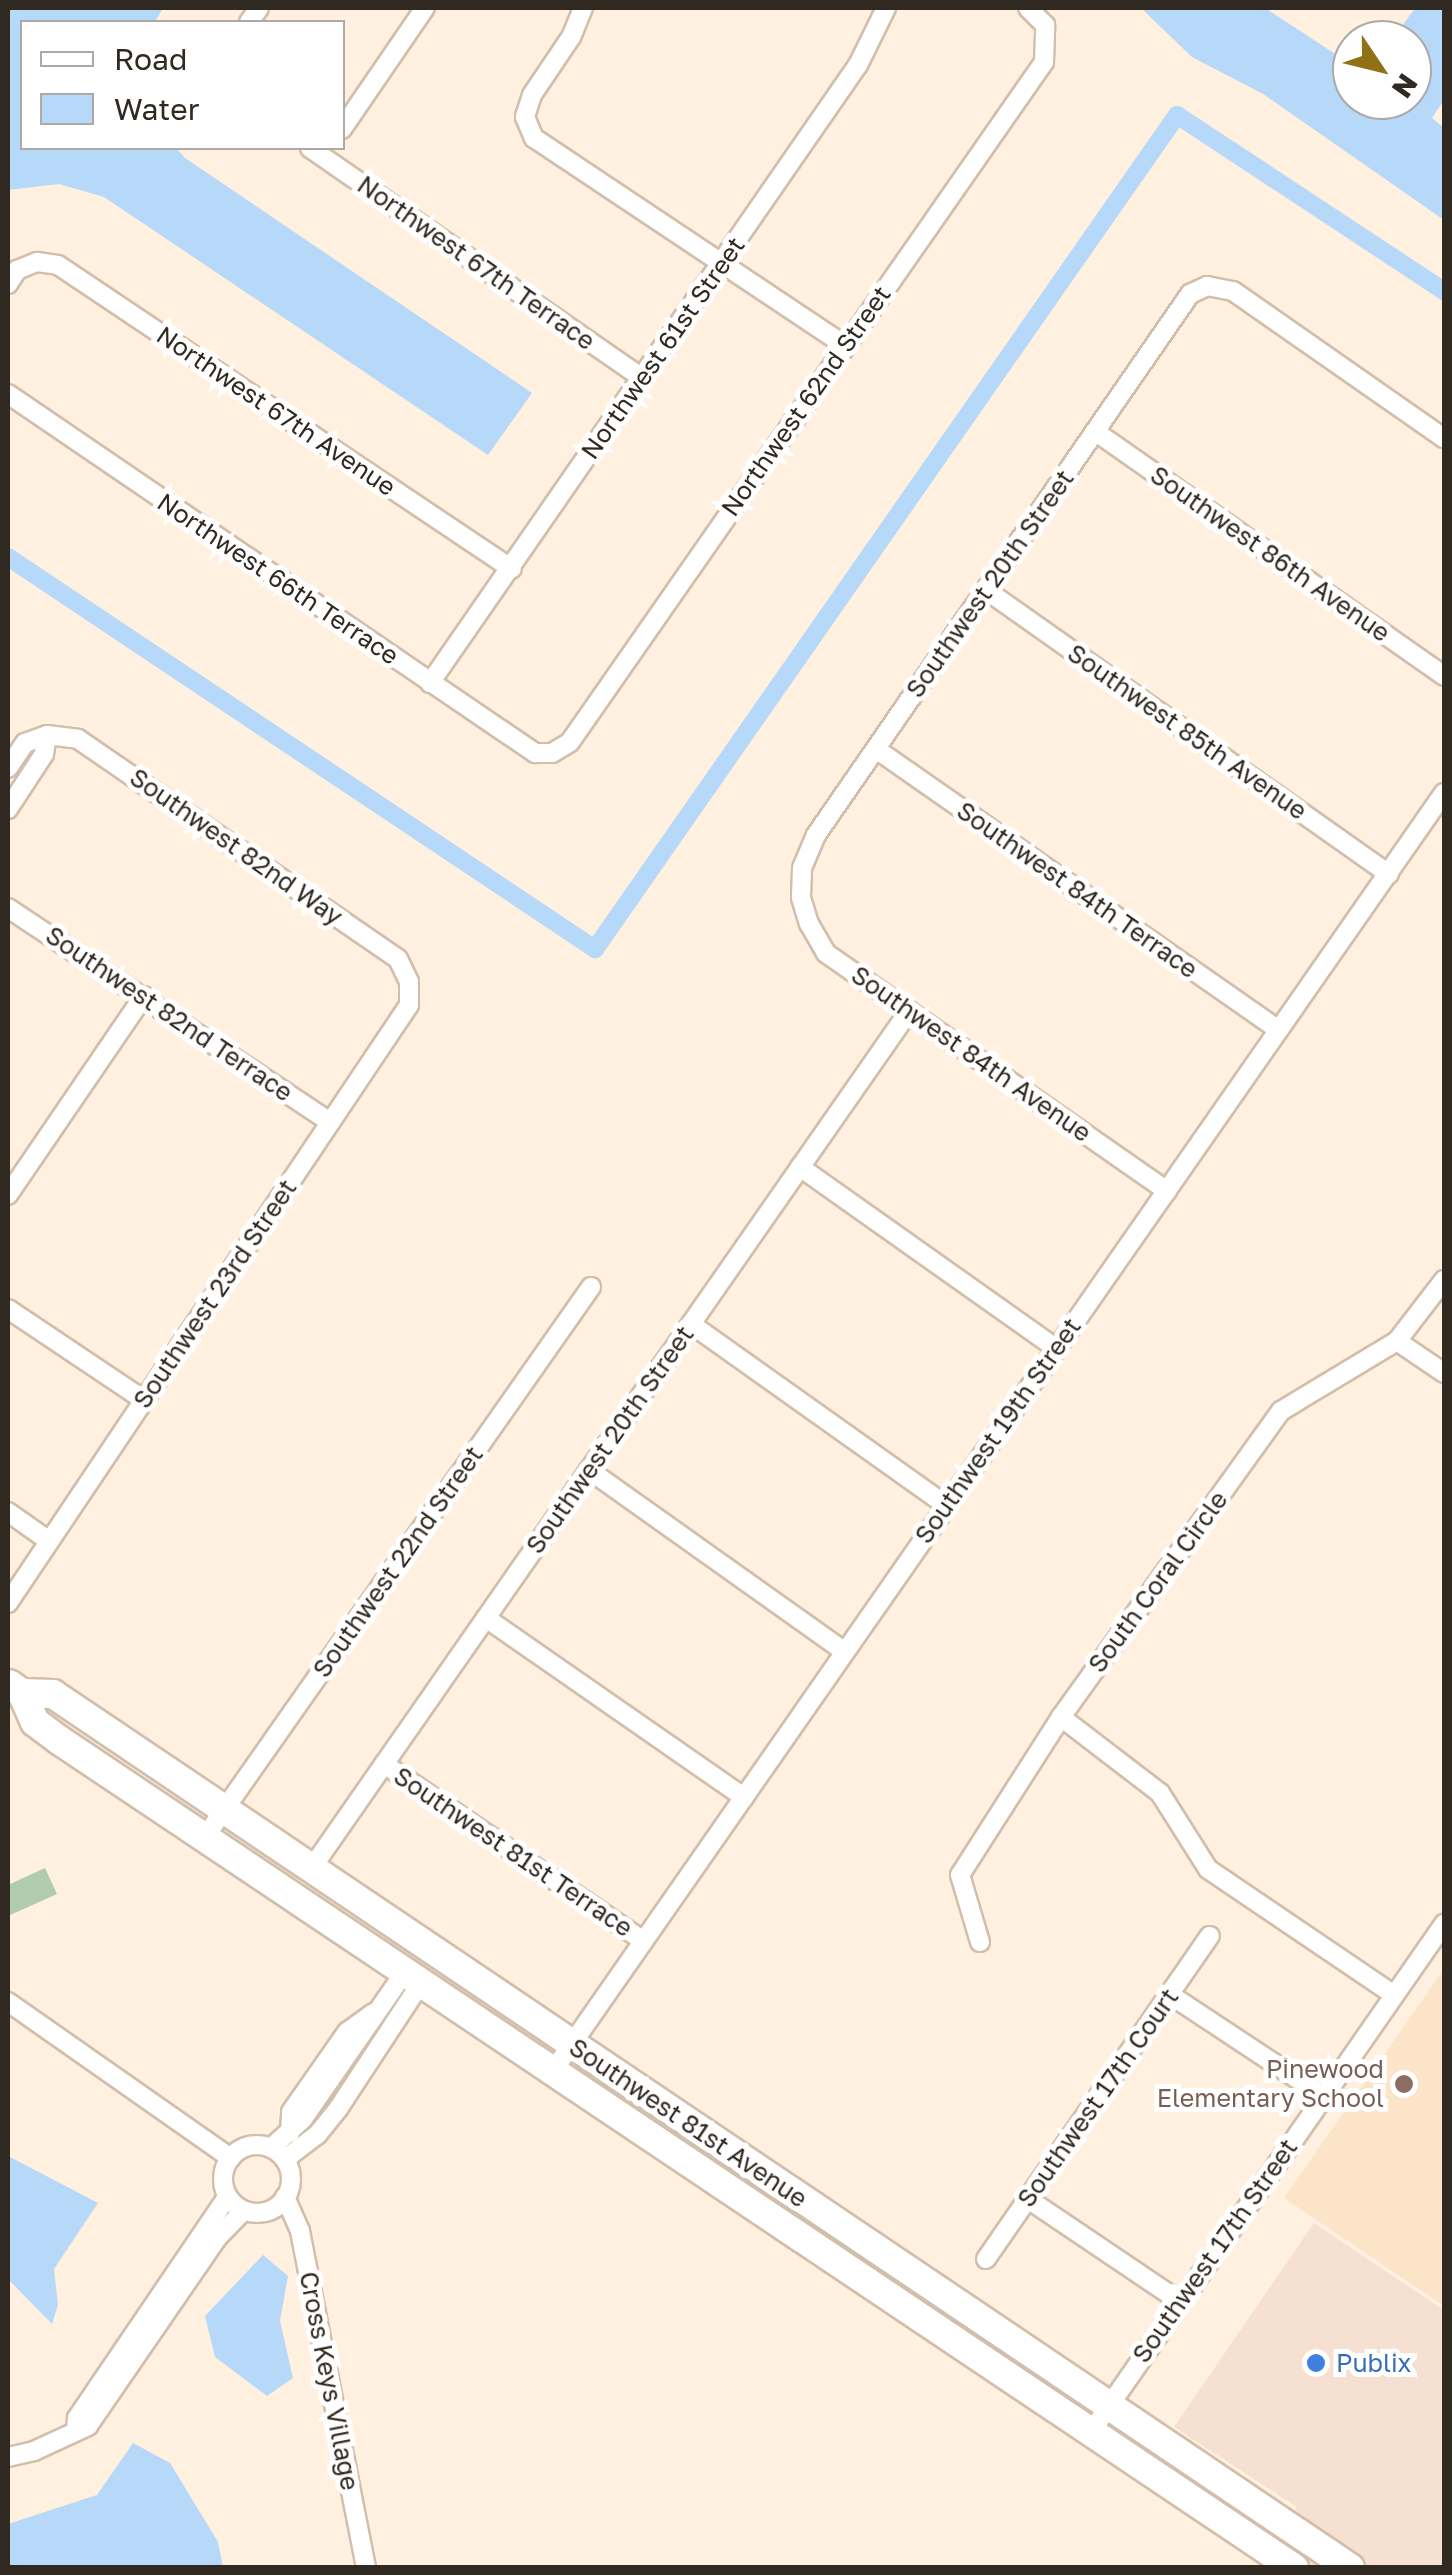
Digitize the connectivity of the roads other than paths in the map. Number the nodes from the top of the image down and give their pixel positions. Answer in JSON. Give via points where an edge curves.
{"nodes":[{"id":1,"x":426,"y":8,"type":"edge"},
{"id":2,"x":583,"y":8,"type":"edge"},
{"id":3,"x":886,"y":8,"type":"edge"},
{"id":4,"x":1028,"y":8,"type":"edge"},
{"id":5,"x":345,"y":125,"type":"edge"},
{"id":6,"x":321,"y":151,"type":"edge"},
{"id":7,"x":724,"y":262,"type":"junction"},
{"id":8,"x":8,"y":284,"type":"edge"},
{"id":9,"x":844,"y":345,"type":"junction"},
{"id":10,"x":642,"y":378,"type":"junction"},
{"id":11,"x":8,"y":394,"type":"edge"},
{"id":12,"x":1096,"y":432,"type":"junction"},
{"id":13,"x":1444,"y":438,"type":"edge"},
{"id":14,"x":512,"y":568,"type":"junction"},
{"id":15,"x":986,"y":590,"type":"junction"},
{"id":16,"x":1444,"y":676,"type":"edge"},
{"id":17,"x":430,"y":683,"type":"junction"},
{"id":18,"x":48,"y":735,"type":"junction"},
{"id":19,"x":876,"y":750,"type":"junction"},
{"id":20,"x":552,"y":753,"type":"joint"},
{"id":21,"x":8,"y":768,"type":"edge"},
{"id":22,"x":1444,"y":792,"type":"edge"},
{"id":23,"x":8,"y":809,"type":"edge"},
{"id":24,"x":1388,"y":874,"type":"junction"},
{"id":25,"x":801,"y":898,"type":"joint"},
{"id":26,"x":8,"y":908,"type":"edge"},
{"id":27,"x":409,"y":982,"type":"joint"},
{"id":28,"x":144,"y":996,"type":"junction"},
{"id":29,"x":909,"y":1011,"type":"junction"},
{"id":30,"x":1279,"y":1030,"type":"junction"},
{"id":31,"x":330,"y":1122,"type":"junction"},
{"id":32,"x":800,"y":1167,"type":"junction"},
{"id":33,"x":1166,"y":1191,"type":"junction"},
{"id":34,"x":8,"y":1196,"type":"edge"},
{"id":35,"x":1444,"y":1280,"type":"edge"},
{"id":36,"x":591,"y":1287,"type":"dead end"},
{"id":37,"x":8,"y":1308,"type":"edge"},
{"id":38,"x":690,"y":1324,"type":"junction"},
{"id":39,"x":1396,"y":1341,"type":"junction"},
{"id":40,"x":1057,"y":1349,"type":"junction"},
{"id":41,"x":1444,"y":1373,"type":"edge"},
{"id":42,"x":144,"y":1400,"type":"junction"},
{"id":43,"x":589,"y":1470,"type":"junction"},
{"id":44,"x":946,"y":1505,"type":"junction"},
{"id":45,"x":8,"y":1512,"type":"edge"},
{"id":46,"x":49,"y":1541,"type":"junction"},
{"id":47,"x":8,"y":1603,"type":"edge"},
{"id":48,"x":486,"y":1618,"type":"junction"},
{"id":49,"x":844,"y":1651,"type":"junction"},
{"id":50,"x":12,"y":1697,"type":"edge"},
{"id":51,"x":1061,"y":1717,"type":"junction"},
{"id":52,"x":384,"y":1764,"type":"junction"},
{"id":53,"x":744,"y":1797,"type":"junction"},
{"id":54,"x":224,"y":1811,"type":"junction"},
{"id":55,"x":205,"y":1837,"type":"junction"},
{"id":56,"x":311,"y":1869,"type":"junction"},
{"id":57,"x":1444,"y":1924,"type":"edge"},
{"id":58,"x":1210,"y":1936,"type":"dead end"},
{"id":59,"x":642,"y":1940,"type":"junction"},
{"id":60,"x":980,"y":1942,"type":"dead end"},
{"id":61,"x":414,"y":1976,"type":"junction"},
{"id":62,"x":1169,"y":1994,"type":"junction"},
{"id":63,"x":1394,"y":1995,"type":"junction"},
{"id":64,"x":8,"y":2002,"type":"edge"},
{"id":65,"x":378,"y":2010,"type":"junction"},
{"id":66,"x":571,"y":2045,"type":"junction"},
{"id":67,"x":553,"y":2071,"type":"junction"},
{"id":68,"x":329,"y":2083,"type":"junction"},
{"id":69,"x":348,"y":2094,"type":"junction"},
{"id":70,"x":1323,"y":2096,"type":"junction"},
{"id":71,"x":290,"y":2133,"type":"junction"},
{"id":72,"x":278,"y":2154,"type":"junction"},
{"id":73,"x":231,"y":2158,"type":"junction"},
{"id":74,"x":228,"y":2196,"type":"junction"},
{"id":75,"x":285,"y":2197,"type":"junction"},
{"id":76,"x":1028,"y":2199,"type":"junction"},
{"id":77,"x":244,"y":2210,"type":"junction"},
{"id":78,"x":986,"y":2259,"type":"dead end"},
{"id":79,"x":1179,"y":2302,"type":"junction"},
{"id":80,"x":1109,"y":2406,"type":"junction"},
{"id":81,"x":76,"y":2431,"type":"junction"},
{"id":82,"x":1091,"y":2432,"type":"junction"},
{"id":83,"x":8,"y":2456,"type":"edge"},
{"id":84,"x":366,"y":2568,"type":"edge"},
{"id":85,"x":1294,"y":2568,"type":"edge"},
{"id":86,"x":1350,"y":2568,"type":"edge"}],
"edges":[{"from":1,"to":5,"type":"street"},
{"from":2,"to":7,"type":"street","via":[[532,95],[526,117],[534,138]]},
{"from":3,"to":7,"type":"street","name":"Northwest 61st Street","via":[[858,65]]},
{"from":4,"to":9,"type":"street","name":"Northwest 62nd Street","via":[[1045,25],[1044,62]]},
{"from":6,"to":10,"type":"street","name":"Northwest 67th Terrace"},
{"from":7,"to":9,"type":"street"},
{"from":7,"to":10,"type":"street","name":"Northwest 61st Street"},
{"from":8,"to":14,"type":"street","name":"Northwest 67th Avenue","via":[[17,270],[36,262],[58,265]]},
{"from":9,"to":20,"type":"street","name":"Northwest 62nd Street","via":[[570,742]]},
{"from":10,"to":14,"type":"street","name":"Northwest 61st Street"},
{"from":11,"to":17,"type":"street","name":"Northwest 66th Terrace"},
{"from":12,"to":13,"type":"street","name":"Southwest 20th Street","via":[[1190,294],[1207,286],[1234,291]]},
{"from":12,"to":15,"type":"street","name":"Southwest 20th Street"},
{"from":12,"to":16,"type":"street","name":"Southwest 86th Avenue"},
{"from":14,"to":17,"type":"street","name":"Northwest 61st Street"},
{"from":15,"to":19,"type":"street","name":"Southwest 20th Street"},
{"from":15,"to":24,"type":"street","name":"Southwest 85th Avenue"},
{"from":17,"to":20,"type":"street","name":"Northwest 66th Terrace","via":[[536,753]]},
{"from":18,"to":21,"type":"street","via":[[25,743]]},
{"from":18,"to":23,"type":"street","via":[[44,754]]},
{"from":18,"to":27,"type":"street","name":"Southwest 82nd Way","via":[[78,738],[398,960]]},
{"from":19,"to":25,"type":"street","name":"Southwest 20th Street","via":[[816,835],[802,868]]},
{"from":19,"to":30,"type":"street","name":"Southwest 84th Terrace"},
{"from":22,"to":24,"type":"street","name":"Southwest 19th Street"},
{"from":24,"to":30,"type":"street","name":"Southwest 19th Street"},
{"from":25,"to":29,"type":"street","name":"Southwest 84th Avenue","via":[[826,953]]},
{"from":26,"to":28,"type":"street","name":"Southwest 82nd Terrace"},
{"from":27,"to":31,"type":"street","name":"Southwest 23rd Street","via":[[409,1005]]},
{"from":28,"to":31,"type":"street","name":"Southwest 82nd Terrace"},
{"from":28,"to":34,"type":"street"},
{"from":29,"to":32,"type":"street","name":"Southwest 20th Street"},
{"from":29,"to":33,"type":"street","name":"Southwest 84th Avenue"},
{"from":30,"to":33,"type":"street","name":"Southwest 19th Street"},
{"from":31,"to":42,"type":"street","name":"Southwest 23rd Street"},
{"from":32,"to":38,"type":"street","name":"Southwest 20th Street"},
{"from":32,"to":40,"type":"street"},
{"from":33,"to":40,"type":"street","name":"Southwest 19th Street"},
{"from":35,"to":39,"type":"street","name":"South Coral Circle"},
{"from":36,"to":54,"type":"street","name":"Southwest 22nd Street"},
{"from":37,"to":42,"type":"street"},
{"from":38,"to":43,"type":"street","name":"Southwest 20th Street"},
{"from":38,"to":44,"type":"street"},
{"from":39,"to":41,"type":"street"},
{"from":39,"to":51,"type":"street","name":"South Coral Circle","via":[[1281,1411]]},
{"from":40,"to":44,"type":"street","name":"Southwest 19th Street"},
{"from":42,"to":46,"type":"street","name":"Southwest 23rd Street"},
{"from":43,"to":48,"type":"street","name":"Southwest 20th Street"},
{"from":43,"to":49,"type":"street"},
{"from":44,"to":49,"type":"street","name":"Southwest 19th Street"},
{"from":45,"to":46,"type":"street"},
{"from":46,"to":47,"type":"street","name":"Southwest 23rd Street"},
{"from":48,"to":52,"type":"street","name":"Southwest 20th Street"},
{"from":48,"to":53,"type":"street"},
{"from":49,"to":53,"type":"street","name":"Southwest 19th Street"},
{"from":50,"to":54,"type":"street","name":"Southwest 81st Avenue","via":[[53,1694]]},
{"from":50,"to":55,"type":"street","name":"Southwest 81st Avenue","via":[[35,1722]]},
{"from":51,"to":60,"type":"street","name":"South Coral Circle","via":[[960,1875]]},
{"from":51,"to":63,"type":"street","via":[[1160,1793],[1208,1869]]},
{"from":52,"to":56,"type":"street","name":"Southwest 20th Street"},
{"from":52,"to":59,"type":"street","name":"Southwest 81st Terrace"},
{"from":53,"to":59,"type":"street","name":"Southwest 19th Street"},
{"from":54,"to":55,"type":"street","name":"Southwest 22nd Street"},
{"from":54,"to":56,"type":"street","name":"Southwest 81st Avenue"},
{"from":55,"to":61,"type":"street","name":"Southwest 81st Avenue"},
{"from":56,"to":66,"type":"street","name":"Southwest 81st Avenue"},
{"from":57,"to":63,"type":"street","name":"Southwest 17th Street"},
{"from":58,"to":62,"type":"street","name":"Southwest 17th Court"},
{"from":59,"to":66,"type":"street","name":"Southwest 19th Street"},
{"from":61,"to":65,"type":"street"},
{"from":61,"to":67,"type":"street","name":"Southwest 81st Avenue"},
{"from":61,"to":69,"type":"street"},
{"from":62,"to":70,"type":"street"},
{"from":62,"to":76,"type":"street","name":"Southwest 17th Court"},
{"from":63,"to":70,"type":"street","name":"Southwest 17th Street"},
{"from":64,"to":73,"type":"street"},
{"from":65,"to":68,"type":"street"},
{"from":65,"to":71,"type":"street","via":[[347,2032],[291,2112]]},
{"from":66,"to":67,"type":"street","name":"Southwest 19th Street"},
{"from":66,"to":80,"type":"street","name":"Southwest 81st Avenue"},
{"from":67,"to":82,"type":"street","name":"Southwest 81st Avenue"},
{"from":68,"to":69,"type":"street"},
{"from":68,"to":71,"type":"street"},
{"from":69,"to":72,"type":"street","via":[[317,2135]]},
{"from":70,"to":79,"type":"street","name":"Southwest 17th Street"},
{"from":71,"to":72,"type":"street"},
{"from":72,"to":73,"type":"street","via":[[246,2147]]},
{"from":72,"to":75,"type":"street","via":[[291,2180]]},
{"from":73,"to":74,"type":"street","via":[[224,2172]]},
{"from":74,"to":77,"type":"street"},
{"from":74,"to":81,"type":"street","via":[[77,2418]]},
{"from":75,"to":77,"type":"street","via":[[264,2212]]},
{"from":75,"to":84,"type":"street","name":"Cross Keys Village","via":[[300,2231]]},
{"from":76,"to":78,"type":"street","name":"Southwest 17th Court"},
{"from":76,"to":79,"type":"street"},
{"from":77,"to":81,"type":"street","via":[[88,2426]]},
{"from":79,"to":80,"type":"street","name":"Southwest 17th Street"},
{"from":80,"to":82,"type":"street","name":"Southwest 17th Street"},
{"from":80,"to":86,"type":"street","name":"Southwest 81st Avenue"},
{"from":81,"to":83,"type":"street"},
{"from":82,"to":85,"type":"street","name":"Southwest 81st Avenue"}]}
